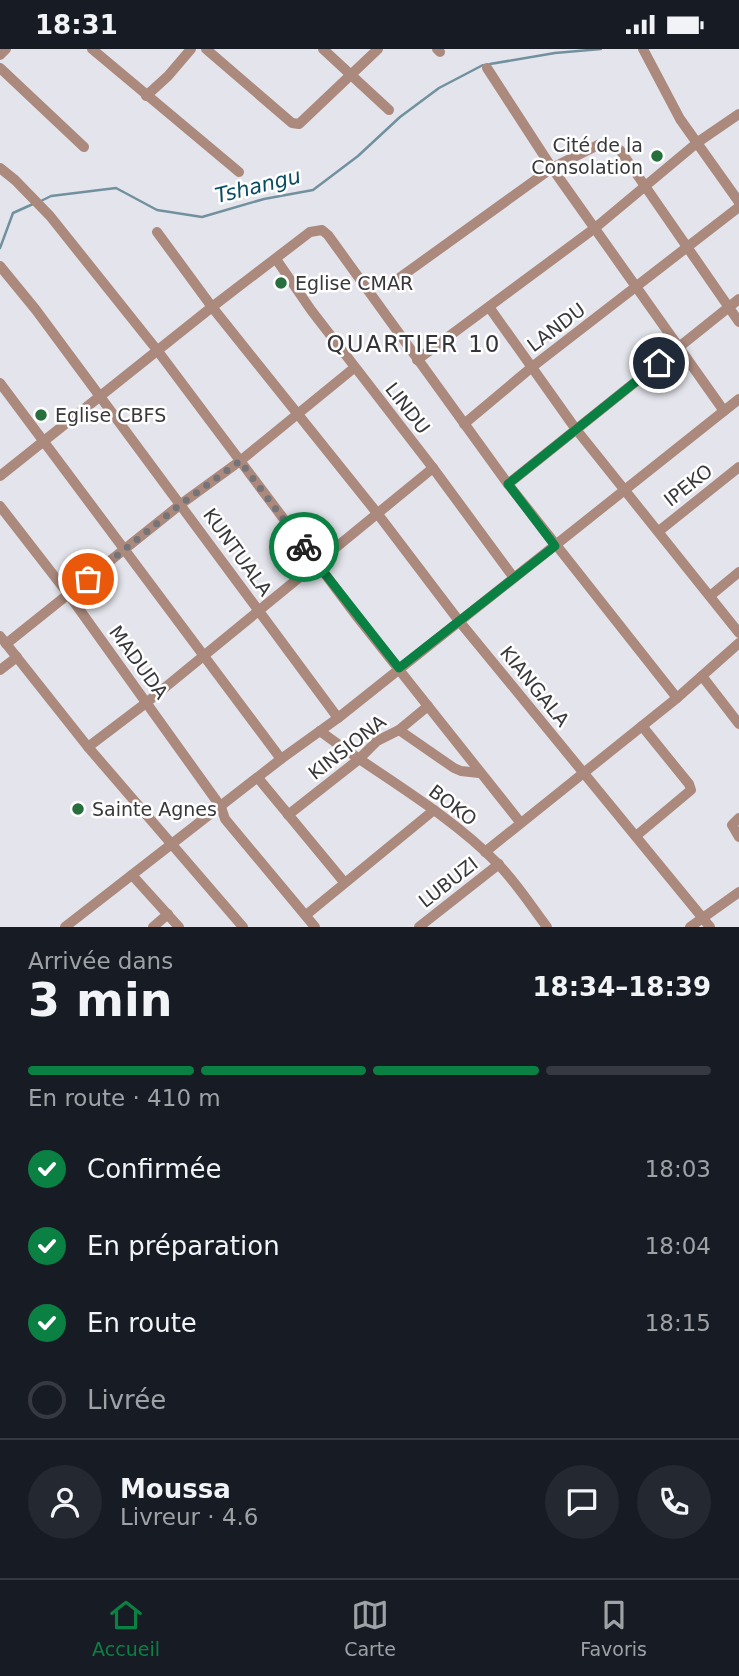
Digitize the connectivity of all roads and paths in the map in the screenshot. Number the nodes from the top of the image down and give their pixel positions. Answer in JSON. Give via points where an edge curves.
{"nodes":[{"id":1,"x":6,"y":49,"type":"edge"},
{"id":2,"x":92,"y":49,"type":"edge"},
{"id":3,"x":191,"y":49,"type":"edge"},
{"id":4,"x":206,"y":49,"type":"edge"},
{"id":5,"x":323,"y":49,"type":"edge"},
{"id":6,"x":379,"y":49,"type":"edge"},
{"id":7,"x":643,"y":49,"type":"edge"},
{"id":8,"x":0,"y":55,"type":"edge"},
{"id":9,"x":0,"y":68,"type":"edge"},
{"id":10,"x":487,"y":68,"type":"dead end"},
{"id":11,"x":353,"y":74,"type":"junction"},
{"id":12,"x":146,"y":96,"type":"junction"},
{"id":13,"x":389,"y":110,"type":"dead end"},
{"id":14,"x":739,"y":114,"type":"edge"},
{"id":15,"x":698,"y":142,"type":"junction"},
{"id":16,"x":84,"y":147,"type":"dead end"},
{"id":17,"x":552,"y":168,"type":"junction"},
{"id":18,"x":0,"y":169,"type":"edge"},
{"id":19,"x":239,"y":172,"type":"dead end"},
{"id":20,"x":644,"y":186,"type":"junction"},
{"id":21,"x":739,"y":204,"type":"edge"},
{"id":22,"x":595,"y":228,"type":"junction"},
{"id":23,"x":157,"y":232,"type":"dead end"},
{"id":24,"x":686,"y":247,"type":"junction"},
{"id":25,"x":276,"y":259,"type":"junction"},
{"id":26,"x":4,"y":271,"type":"edge"},
{"id":27,"x":394,"y":281,"type":"dead end"},
{"id":28,"x":638,"y":287,"type":"junction"},
{"id":29,"x":739,"y":299,"type":"edge"},
{"id":30,"x":212,"y":307,"type":"junction"},
{"id":31,"x":489,"y":307,"type":"junction"},
{"id":32,"x":729,"y":307,"type":"junction"},
{"id":33,"x":739,"y":322,"type":"edge"},
{"id":34,"x":680,"y":346,"type":"junction"},
{"id":35,"x":157,"y":351,"type":"junction"},
{"id":36,"x":417,"y":360,"type":"junction"},
{"id":37,"x":532,"y":367,"type":"junction"},
{"id":38,"x":354,"y":368,"type":"junction"},
{"id":39,"x":0,"y":383,"type":"edge"},
{"id":40,"x":100,"y":396,"type":"junction"},
{"id":41,"x":739,"y":399,"type":"edge"},
{"id":42,"x":724,"y":411,"type":"junction"},
{"id":43,"x":297,"y":413,"type":"junction"},
{"id":44,"x":464,"y":425,"type":"junction"},
{"id":45,"x":575,"y":428,"type":"junction"},
{"id":46,"x":45,"y":441,"type":"junction"},
{"id":47,"x":240,"y":461,"type":"junction"},
{"id":48,"x":739,"y":467,"type":"edge"},
{"id":49,"x":433,"y":468,"type":"junction"},
{"id":50,"x":0,"y":476,"type":"edge"},
{"id":51,"x":508,"y":484,"type":"junction"},
{"id":52,"x":626,"y":490,"type":"junction"},
{"id":53,"x":181,"y":504,"type":"junction"},
{"id":54,"x":0,"y":506,"type":"edge"},
{"id":55,"x":377,"y":513,"type":"junction"},
{"id":56,"x":659,"y":531,"type":"junction"},
{"id":57,"x":555,"y":546,"type":"junction"},
{"id":58,"x":125,"y":548,"type":"junction"},
{"id":59,"x":316,"y":563,"type":"junction"},
{"id":60,"x":739,"y":572,"type":"edge"},
{"id":61,"x":514,"y":578,"type":"junction"},
{"id":62,"x":69,"y":595,"type":"junction"},
{"id":63,"x":710,"y":596,"type":"junction"},
{"id":64,"x":259,"y":610,"type":"junction"},
{"id":65,"x":459,"y":621,"type":"junction"},
{"id":66,"x":739,"y":633,"type":"edge"},
{"id":67,"x":3,"y":640,"type":"edge"},
{"id":68,"x":739,"y":643,"type":"edge"},
{"id":69,"x":204,"y":655,"type":"junction"},
{"id":70,"x":16,"y":657,"type":"junction"},
{"id":71,"x":399,"y":668,"type":"junction"},
{"id":72,"x":0,"y":670,"type":"edge"},
{"id":73,"x":702,"y":676,"type":"junction"},
{"id":74,"x":677,"y":698,"type":"junction"},
{"id":75,"x":146,"y":703,"type":"junction"},
{"id":76,"x":428,"y":706,"type":"junction"},
{"id":77,"x":338,"y":718,"type":"junction"},
{"id":78,"x":739,"y":724,"type":"edge"},
{"id":79,"x":642,"y":726,"type":"junction"},
{"id":80,"x":399,"y":730,"type":"junction"},
{"id":81,"x":320,"y":731,"type":"junction"},
{"id":82,"x":88,"y":747,"type":"junction"},
{"id":83,"x":281,"y":759,"type":"junction"},
{"id":84,"x":358,"y":759,"type":"junction"},
{"id":85,"x":479,"y":773,"type":"junction"},
{"id":86,"x":583,"y":773,"type":"junction"},
{"id":87,"x":258,"y":778,"type":"junction"},
{"id":88,"x":221,"y":807,"type":"junction"},
{"id":89,"x":434,"y":810,"type":"junction"},
{"id":90,"x":288,"y":815,"type":"junction"},
{"id":91,"x":739,"y":818,"type":"edge"},
{"id":92,"x":520,"y":822,"type":"junction"},
{"id":93,"x":636,"y":836,"type":"junction"},
{"id":94,"x":739,"y":837,"type":"edge"},
{"id":95,"x":170,"y":845,"type":"junction"},
{"id":96,"x":485,"y":852,"type":"junction"},
{"id":97,"x":499,"y":864,"type":"junction"},
{"id":98,"x":132,"y":875,"type":"junction"},
{"id":99,"x":344,"y":882,"type":"junction"},
{"id":100,"x":739,"y":893,"type":"edge"},
{"id":101,"x":168,"y":914,"type":"junction"},
{"id":102,"x":306,"y":915,"type":"junction"},
{"id":103,"x":702,"y":918,"type":"junction"},
{"id":104,"x":65,"y":927,"type":"edge"},
{"id":105,"x":153,"y":927,"type":"edge"},
{"id":106,"x":179,"y":927,"type":"edge"},
{"id":107,"x":243,"y":927,"type":"edge"},
{"id":108,"x":315,"y":927,"type":"edge"},
{"id":109,"x":419,"y":927,"type":"edge"},
{"id":110,"x":547,"y":927,"type":"edge"},
{"id":111,"x":690,"y":927,"type":"edge"},
{"id":112,"x":710,"y":927,"type":"edge"}],
"edges":[{"from":1,"to":8,"type":"street"},
{"from":2,"to":12,"type":"street"},
{"from":3,"to":12,"type":"street"},
{"from":4,"to":11,"type":"street","via":[[299,124]]},
{"from":5,"to":11,"type":"street"},
{"from":6,"to":11,"type":"street"},
{"from":7,"to":15,"type":"street"},
{"from":9,"to":16,"type":"street"},
{"from":10,"to":17,"type":"street"},
{"from":11,"to":13,"type":"street"},
{"from":12,"to":19,"type":"street"},
{"from":14,"to":15,"type":"street"},
{"from":15,"to":20,"type":"street"},
{"from":15,"to":21,"type":"street"},
{"from":17,"to":20,"type":"street","via":[[600,144],[609,145],[620,150]]},
{"from":17,"to":22,"type":"street"},
{"from":17,"to":27,"type":"street"},
{"from":18,"to":35,"type":"street","via":[[50,216]]},
{"from":20,"to":22,"type":"street"},
{"from":20,"to":24,"type":"street"},
{"from":21,"to":24,"type":"street","name":"LANDU"},
{"from":22,"to":28,"type":"street"},
{"from":22,"to":31,"type":"street"},
{"from":23,"to":30,"type":"street","name":"KIANGALA"},
{"from":24,"to":28,"type":"street","name":"LANDU"},
{"from":24,"to":32,"type":"street"},
{"from":25,"to":30,"type":"street"},
{"from":25,"to":36,"type":"street","via":[[310,232],[321,230]]},
{"from":25,"to":38,"type":"street","name":"LINDU"},
{"from":26,"to":40,"type":"street","name":"KUNTUALA"},
{"from":28,"to":34,"type":"street"},
{"from":28,"to":37,"type":"street","name":"LANDU"},
{"from":29,"to":32,"type":"street"},
{"from":30,"to":35,"type":"street"},
{"from":30,"to":43,"type":"street","name":"KIANGALA"},
{"from":31,"to":36,"type":"street"},
{"from":31,"to":37,"type":"street"},
{"from":32,"to":33,"type":"street"},
{"from":32,"to":34,"type":"street"},
{"from":34,"to":42,"type":"street"},
{"from":34,"to":45,"type":"street"},
{"from":35,"to":40,"type":"street"},
{"from":35,"to":47,"type":"street"},
{"from":36,"to":44,"type":"street"},
{"from":37,"to":44,"type":"street","name":"LANDU"},
{"from":37,"to":45,"type":"street"},
{"from":38,"to":43,"type":"street"},
{"from":38,"to":49,"type":"street","name":"LINDU"},
{"from":39,"to":46,"type":"street"},
{"from":40,"to":46,"type":"street"},
{"from":40,"to":53,"type":"street","name":"KUNTUALA"},
{"from":41,"to":42,"type":"street"},
{"from":42,"to":52,"type":"street"},
{"from":43,"to":47,"type":"street"},
{"from":43,"to":55,"type":"street","name":"KIANGALA"},
{"from":44,"to":51,"type":"street"},
{"from":45,"to":51,"type":"street"},
{"from":45,"to":52,"type":"street"},
{"from":46,"to":50,"type":"street"},
{"from":46,"to":58,"type":"street"},
{"from":47,"to":53,"type":"street"},
{"from":47,"to":59,"type":"street"},
{"from":48,"to":56,"type":"street","name":"IPEKO"},
{"from":49,"to":55,"type":"street"},
{"from":49,"to":61,"type":"street","name":"LINDU"},
{"from":51,"to":57,"type":"street"},
{"from":52,"to":56,"type":"street"},
{"from":52,"to":57,"type":"street"},
{"from":53,"to":58,"type":"street"},
{"from":53,"to":64,"type":"street","name":"KUNTUALA"},
{"from":54,"to":62,"type":"street","name":"MADUDA"},
{"from":55,"to":59,"type":"street"},
{"from":55,"to":65,"type":"street","name":"KIANGALA"},
{"from":56,"to":63,"type":"street"},
{"from":57,"to":61,"type":"street"},
{"from":57,"to":74,"type":"street"},
{"from":58,"to":62,"type":"street"},
{"from":58,"to":69,"type":"street"},
{"from":59,"to":64,"type":"street"},
{"from":59,"to":71,"type":"street"},
{"from":60,"to":63,"type":"street"},
{"from":61,"to":65,"type":"street"},
{"from":62,"to":67,"type":"street"},
{"from":62,"to":75,"type":"street","name":"MADUDA"},
{"from":63,"to":66,"type":"street"},
{"from":64,"to":69,"type":"street"},
{"from":64,"to":77,"type":"street","name":"KUNTUALA"},
{"from":65,"to":71,"type":"street"},
{"from":65,"to":86,"type":"street","name":"KIANGALA"},
{"from":67,"to":70,"type":"street"},
{"from":68,"to":73,"type":"street"},
{"from":69,"to":75,"type":"street"},
{"from":69,"to":83,"type":"street"},
{"from":70,"to":72,"type":"street"},
{"from":70,"to":82,"type":"street"},
{"from":71,"to":76,"type":"street"},
{"from":71,"to":77,"type":"street"},
{"from":73,"to":74,"type":"street"},
{"from":73,"to":78,"type":"street"},
{"from":74,"to":79,"type":"street"},
{"from":75,"to":82,"type":"street"},
{"from":75,"to":88,"type":"street","name":"MADUDA"},
{"from":76,"to":80,"type":"street","name":"KINSIONA"},
{"from":76,"to":85,"type":"street"},
{"from":77,"to":81,"type":"street"},
{"from":79,"to":86,"type":"street"},
{"from":79,"to":93,"type":"street","via":[[691,790]]},
{"from":80,"to":84,"type":"street","name":"KINSIONA","via":[[377,741]]},
{"from":80,"to":85,"type":"street","via":[[454,768]]},
{"from":81,"to":83,"type":"street"},
{"from":81,"to":84,"type":"street","name":"BOKO"},
{"from":82,"to":95,"type":"street"},
{"from":83,"to":87,"type":"street"},
{"from":84,"to":89,"type":"street","name":"BOKO"},
{"from":84,"to":90,"type":"street","name":"KINSIONA"},
{"from":85,"to":92,"type":"street"},
{"from":86,"to":92,"type":"street"},
{"from":86,"to":93,"type":"street"},
{"from":87,"to":88,"type":"street"},
{"from":87,"to":90,"type":"street"},
{"from":88,"to":95,"type":"street"},
{"from":88,"to":102,"type":"street","name":"MADUDA","via":[[230,825]]},
{"from":89,"to":96,"type":"street","name":"BOKO"},
{"from":89,"to":99,"type":"street"},
{"from":90,"to":99,"type":"street"},
{"from":91,"to":94,"type":"street","via":[[732,825]]},
{"from":92,"to":96,"type":"street"},
{"from":93,"to":103,"type":"street"},
{"from":95,"to":98,"type":"street"},
{"from":95,"to":107,"type":"street"},
{"from":96,"to":97,"type":"street","name":"BOKO"},
{"from":97,"to":109,"type":"street","name":"LUBUZI"},
{"from":97,"to":110,"type":"street","name":"BOKO"},
{"from":98,"to":101,"type":"street"},
{"from":98,"to":104,"type":"street"},
{"from":99,"to":102,"type":"street"},
{"from":100,"to":103,"type":"street"},
{"from":101,"to":105,"type":"street"},
{"from":101,"to":106,"type":"street"},
{"from":102,"to":108,"type":"street","name":"MADUDA"},
{"from":103,"to":111,"type":"street"},
{"from":103,"to":112,"type":"street"}]}
